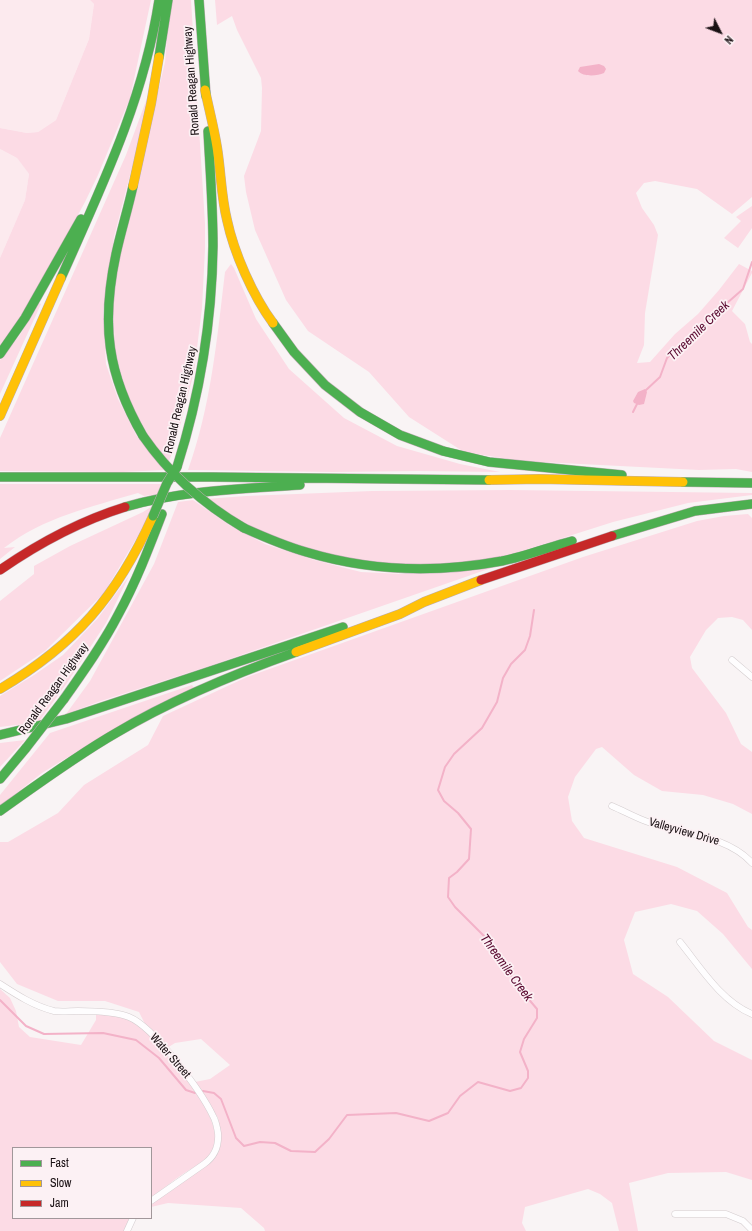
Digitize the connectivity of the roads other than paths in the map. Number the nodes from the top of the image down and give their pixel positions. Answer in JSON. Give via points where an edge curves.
{"nodes":[{"id":1,"x":159,"y":0,"type":"edge"},
{"id":2,"x":168,"y":0,"type":"edge"},
{"id":3,"x":199,"y":0,"type":"edge"},
{"id":4,"x":205,"y":90,"type":"junction"},
{"id":5,"x":108,"y":172,"type":"junction"},
{"id":6,"x":0,"y":354,"type":"edge"},
{"id":7,"x":0,"y":416,"type":"edge"},
{"id":8,"x":0,"y":477,"type":"edge"},
{"id":9,"x":358,"y":479,"type":"junction"},
{"id":10,"x":655,"y":482,"type":"junction"},
{"id":11,"x":752,"y":483,"type":"edge"},
{"id":12,"x":752,"y":504,"type":"edge"},
{"id":13,"x":157,"y":515,"type":"junction"},
{"id":14,"x":653,"y":522,"type":"junction"},
{"id":15,"x":0,"y":570,"type":"edge"},
{"id":16,"x":424,"y":602,"type":"junction"},
{"id":17,"x":732,"y":660,"type":"dead end"},
{"id":18,"x":752,"y":677,"type":"edge"},
{"id":19,"x":0,"y":689,"type":"edge"},
{"id":20,"x":0,"y":735,"type":"edge"},
{"id":21,"x":0,"y":779,"type":"edge"},
{"id":22,"x":612,"y":806,"type":"dead end"},
{"id":23,"x":0,"y":810,"type":"edge"},
{"id":24,"x":752,"y":863,"type":"edge"},
{"id":25,"x":680,"y":942,"type":"dead end"},
{"id":26,"x":0,"y":984,"type":"edge"},
{"id":27,"x":752,"y":1014,"type":"edge"},
{"id":28,"x":152,"y":1200,"type":"edge"},
{"id":29,"x":675,"y":1214,"type":"dead end"},
{"id":30,"x":133,"y":1219,"type":"edge"},
{"id":31,"x":752,"y":1230,"type":"edge"},
{"id":32,"x":127,"y":1231,"type":"edge"}],
"edges":[{"from":1,"to":5,"type":"highway","via":[[143,80]]},
{"from":2,"to":14,"type":"highway","bridge":true,"via":[[145,136],[115,259],[108,329],[115,375],[124,401],[143,436],[166,466],[220,514],[244,528],[300,551],[333,560],[392,569],[470,566]]},
{"from":3,"to":4,"type":"highway","name":"Ronald Reagan Highway"},
{"from":4,"to":10,"type":"highway","via":[[229,229],[243,271],[264,313],[283,340],[302,364],[331,390],[357,411],[387,429],[439,451],[489,462],[629,476]]},
{"from":4,"to":13,"type":"highway","name":"Ronald Reagan Highway","bridge":true,"via":[[213,220],[210,300],[201,373],[190,423],[177,467]]},
{"from":5,"to":6,"type":"highway","via":[[29,312]]},
{"from":5,"to":7,"type":"highway"},
{"from":8,"to":9,"type":"highway"},
{"from":9,"to":10,"type":"highway"},
{"from":9,"to":15,"type":"highway","via":[[328,484],[230,489],[144,502],[65,530],[35,546]]},
{"from":10,"to":11,"type":"highway"},
{"from":12,"to":14,"type":"highway","via":[[695,511]]},
{"from":13,"to":19,"type":"highway","via":[[130,564],[95,614],[32,671]]},
{"from":13,"to":21,"type":"highway","name":"Ronald Reagan Highway","bridge":true,"via":[[136,578],[108,634],[64,699]]},
{"from":14,"to":16,"type":"highway","via":[[548,556]]},
{"from":16,"to":20,"type":"highway","via":[[66,719]]},
{"from":16,"to":23,"type":"highway","via":[[400,614],[251,668],[186,696],[90,748]]},
{"from":17,"to":18,"type":"street"},
{"from":22,"to":24,"type":"street","name":"Valleyview Drive","via":[[648,822],[726,844]]},
{"from":25,"to":27,"type":"street","via":[[718,989],[736,1005]]},
{"from":26,"to":28,"type":"street","name":"Water Street","via":[[29,1002],[54,1011],[119,1014],[135,1020],[165,1047],[194,1084],[216,1122],[218,1139],[215,1153],[210,1160]]},
{"from":29,"to":31,"type":"street","via":[[726,1214],[743,1221]]},
{"from":30,"to":32,"type":"street"}]}
